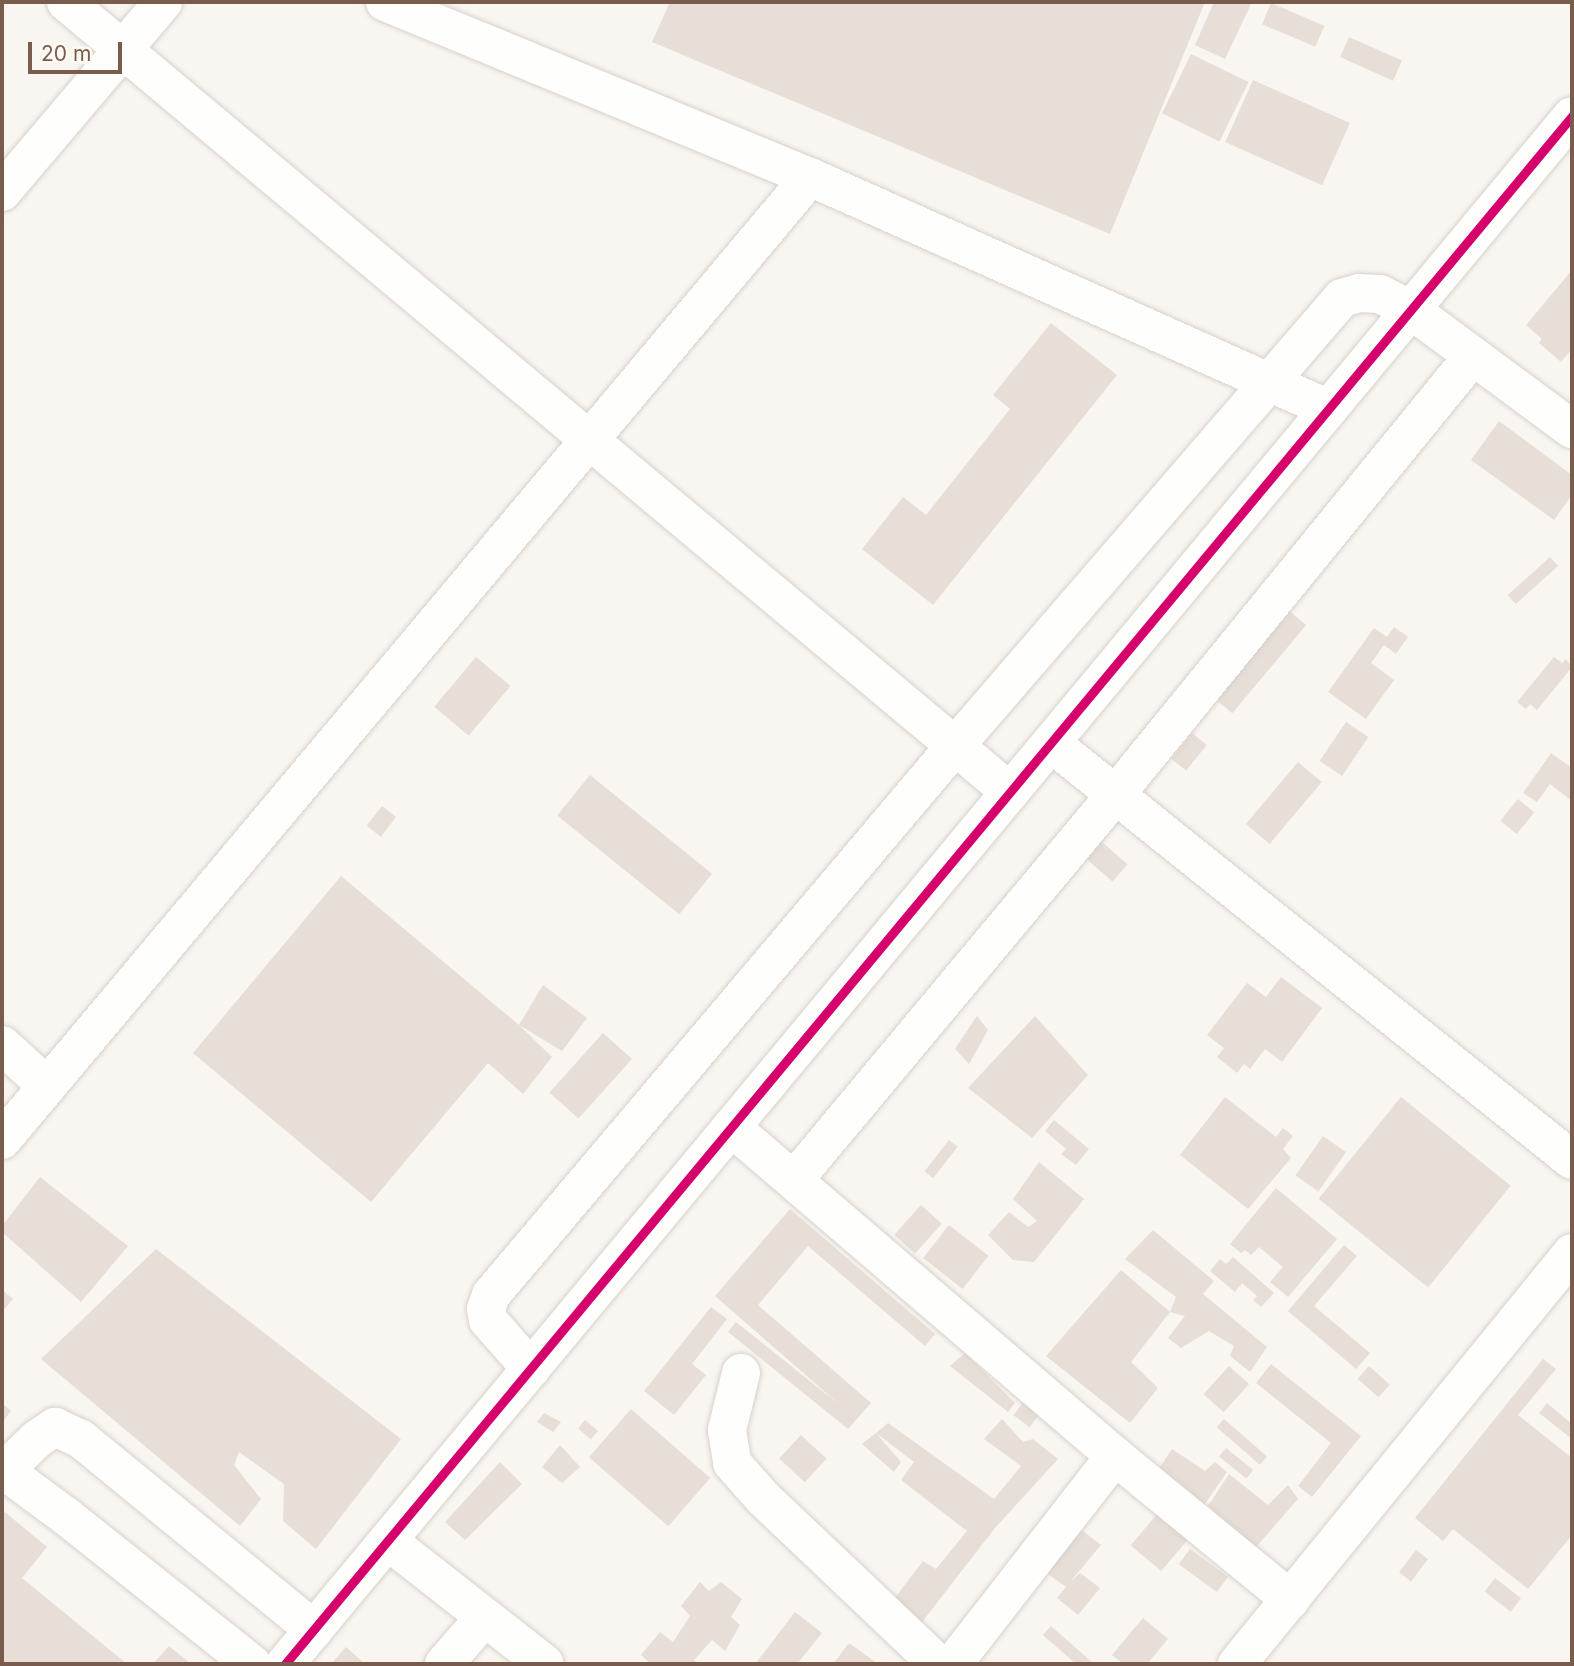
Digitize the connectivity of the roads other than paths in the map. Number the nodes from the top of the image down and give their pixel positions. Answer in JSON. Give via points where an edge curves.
{"nodes":[{"id":1,"x":65,"y":2,"type":"edge"},
{"id":2,"x":163,"y":2,"type":"edge"},
{"id":3,"x":385,"y":2,"type":"edge"},
{"id":4,"x":122,"y":50,"type":"junction"},
{"id":5,"x":1572,"y":116,"type":"edge"},
{"id":6,"x":810,"y":177,"type":"junction"},
{"id":7,"x":2,"y":192,"type":"edge"},
{"id":8,"x":1411,"y":310,"type":"junction"},
{"id":9,"x":1473,"y":356,"type":"junction"},
{"id":10,"x":1271,"y":383,"type":"junction"},
{"id":11,"x":1329,"y":409,"type":"junction"},
{"id":12,"x":1572,"y":429,"type":"edge"},
{"id":13,"x":589,"y":441,"type":"junction"},
{"id":14,"x":1051,"y":743,"type":"junction"},
{"id":15,"x":955,"y":746,"type":"junction"},
{"id":16,"x":1010,"y":792,"type":"junction"},
{"id":17,"x":1116,"y":794,"type":"junction"},
{"id":18,"x":2,"y":1045,"type":"edge"},
{"id":19,"x":47,"y":1086,"type":"junction"},
{"id":20,"x":732,"y":1127,"type":"junction"},
{"id":21,"x":2,"y":1140,"type":"edge"},
{"id":22,"x":1572,"y":1160,"type":"edge"},
{"id":23,"x":794,"y":1180,"type":"junction"},
{"id":24,"x":1565,"y":1277,"type":"edge"},
{"id":25,"x":531,"y":1369,"type":"junction"},
{"id":26,"x":741,"y":1373,"type":"dead end"},
{"id":27,"x":1115,"y":1456,"type":"junction"},
{"id":28,"x":3,"y":1471,"type":"edge"},
{"id":29,"x":388,"y":1541,"type":"junction"},
{"id":30,"x":1292,"y":1600,"type":"junction"},
{"id":31,"x":485,"y":1618,"type":"junction"},
{"id":32,"x":314,"y":1630,"type":"junction"},
{"id":33,"x":252,"y":1664,"type":"edge"},
{"id":34,"x":285,"y":1664,"type":"edge"},
{"id":35,"x":444,"y":1664,"type":"edge"},
{"id":36,"x":545,"y":1664,"type":"edge"},
{"id":37,"x":938,"y":1664,"type":"edge"},
{"id":38,"x":953,"y":1664,"type":"edge"},
{"id":39,"x":1237,"y":1664,"type":"edge"}],
"edges":[{"from":1,"to":4,"type":"street"},
{"from":2,"to":4,"type":"street"},
{"from":3,"to":6,"type":"street"},
{"from":4,"to":7,"type":"street"},
{"from":4,"to":13,"type":"street"},
{"from":5,"to":8,"type":"street"},
{"from":6,"to":10,"type":"street"},
{"from":6,"to":13,"type":"street"},
{"from":8,"to":9,"type":"street"},
{"from":8,"to":10,"type":"street","via":[[1380,294],[1342,298]]},
{"from":8,"to":11,"type":"street"},
{"from":9,"to":12,"type":"street"},
{"from":9,"to":17,"type":"street"},
{"from":10,"to":11,"type":"street"},
{"from":10,"to":15,"type":"street"},
{"from":11,"to":14,"type":"street"},
{"from":13,"to":15,"type":"street"},
{"from":13,"to":19,"type":"street"},
{"from":14,"to":16,"type":"street"},
{"from":14,"to":17,"type":"street"},
{"from":15,"to":16,"type":"street"},
{"from":15,"to":25,"type":"street","via":[[491,1295],[488,1320]]},
{"from":16,"to":20,"type":"street"},
{"from":17,"to":22,"type":"street"},
{"from":17,"to":23,"type":"street"},
{"from":18,"to":19,"type":"street"},
{"from":19,"to":21,"type":"street"},
{"from":20,"to":23,"type":"street"},
{"from":20,"to":25,"type":"street"},
{"from":23,"to":27,"type":"street"},
{"from":24,"to":30,"type":"street"},
{"from":25,"to":29,"type":"street"},
{"from":26,"to":37,"type":"street","via":[[727,1430],[732,1463]]},
{"from":27,"to":30,"type":"street"},
{"from":27,"to":38,"type":"street"},
{"from":28,"to":32,"type":"street","via":[[55,1427],[81,1439]]},
{"from":28,"to":33,"type":"street"},
{"from":29,"to":31,"type":"street"},
{"from":29,"to":32,"type":"street"},
{"from":30,"to":39,"type":"street"},
{"from":31,"to":35,"type":"street"},
{"from":31,"to":36,"type":"street"},
{"from":32,"to":34,"type":"street"}]}
